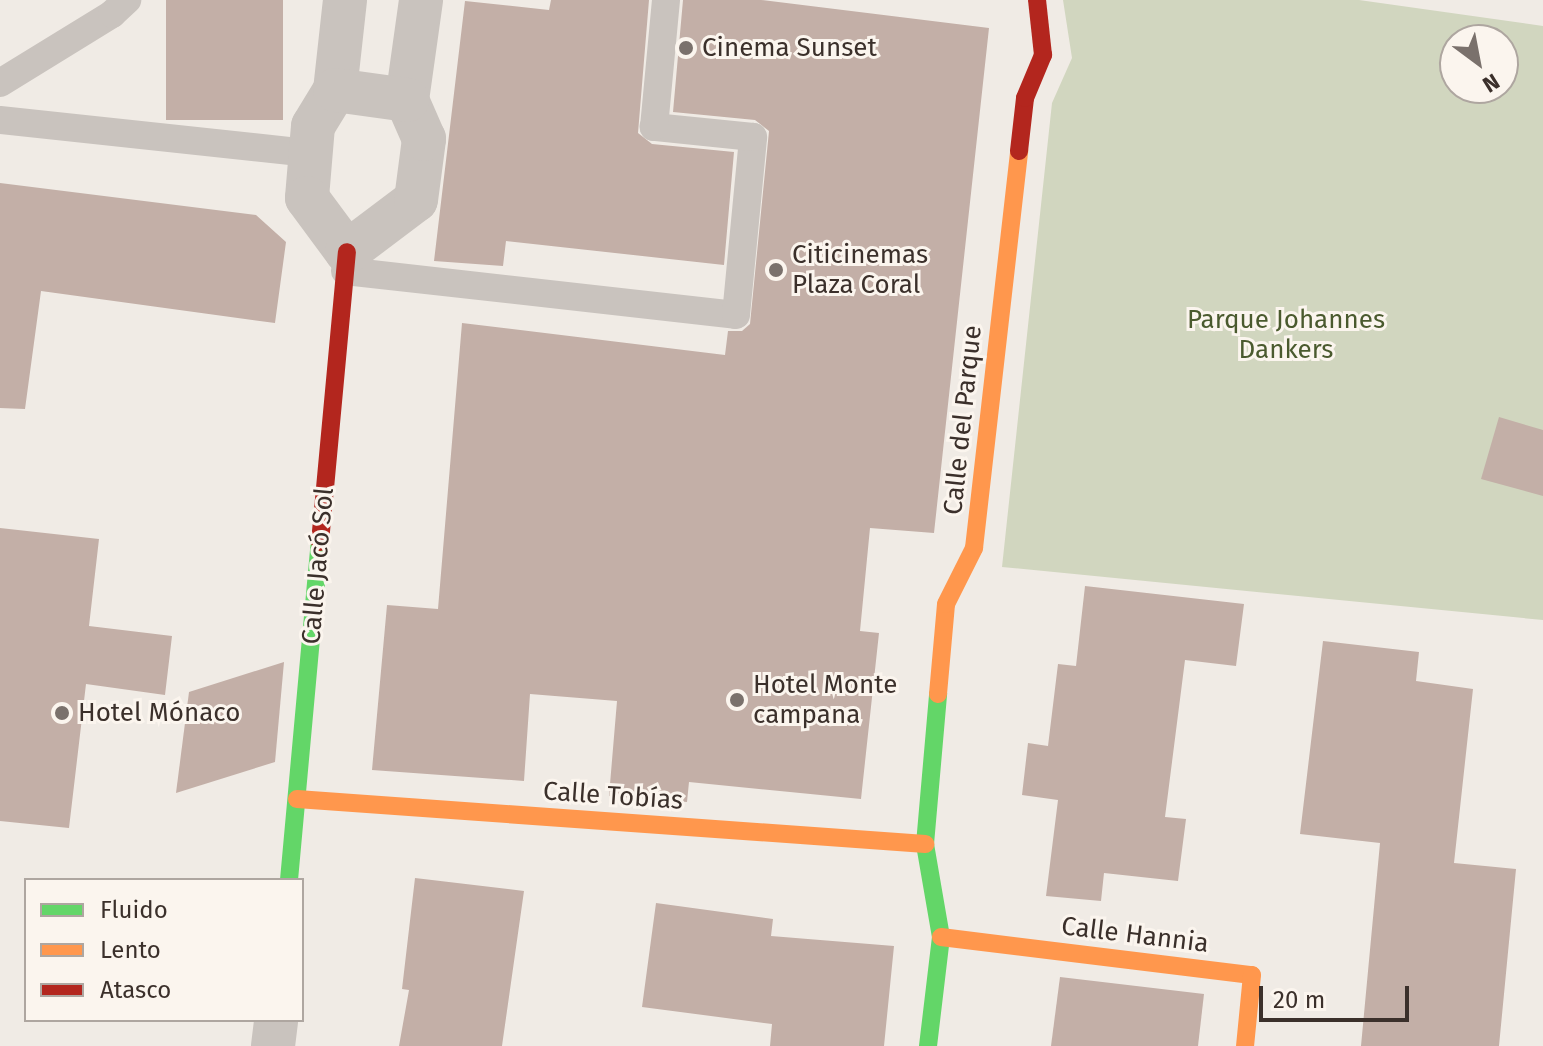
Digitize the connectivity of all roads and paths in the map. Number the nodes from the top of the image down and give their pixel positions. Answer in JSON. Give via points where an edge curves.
{"nodes":[{"id":1,"x":127,"y":0,"type":"edge"},
{"id":2,"x":345,"y":0,"type":"edge"},
{"id":3,"x":421,"y":0,"type":"edge"},
{"id":4,"x":666,"y":0,"type":"edge"},
{"id":5,"x":1037,"y":0,"type":"edge"},
{"id":6,"x":0,"y":83,"type":"edge"},
{"id":7,"x":335,"y":90,"type":"junction"},
{"id":8,"x":407,"y":100,"type":"junction"},
{"id":9,"x":0,"y":120,"type":"edge"},
{"id":10,"x":309,"y":153,"type":"junction"},
{"id":11,"x":346,"y":262,"type":"junction"},
{"id":12,"x":297,"y":799,"type":"junction"},
{"id":13,"x":925,"y":844,"type":"junction"},
{"id":14,"x":289,"y":878,"type":"edge"},
{"id":15,"x":941,"y":937,"type":"junction"},
{"id":16,"x":276,"y":1022,"type":"edge"},
{"id":17,"x":273,"y":1046,"type":"edge"},
{"id":18,"x":928,"y":1046,"type":"edge"},
{"id":19,"x":1245,"y":1046,"type":"edge"}],
"edges":[{"from":1,"to":6,"type":"lane"},
{"from":2,"to":7,"type":"street"},
{"from":3,"to":8,"type":"street"},
{"from":4,"to":11,"type":"lane","via":[[654,127],[753,137],[736,315]]},
{"from":5,"to":13,"type":"street","name":"Calle del Parque","via":[[1043,55],[1025,98],[974,548],[946,604]]},
{"from":7,"to":8,"type":"street"},
{"from":7,"to":10,"type":"street","via":[[313,126]]},
{"from":8,"to":11,"type":"street","via":[[424,139],[416,200]]},
{"from":9,"to":10,"type":"lane"},
{"from":10,"to":11,"type":"street","via":[[307,198]]},
{"from":11,"to":12,"type":"street","name":"Calle Jacó Sol"},
{"from":12,"to":13,"type":"street","name":"Calle Tobías"},
{"from":12,"to":14,"type":"street","name":"Calle Jacó Sol"},
{"from":13,"to":15,"type":"street"},
{"from":15,"to":18,"type":"street"},
{"from":15,"to":19,"type":"street","name":"Calle Hannia","via":[[1252,975]]},
{"from":16,"to":17,"type":"street"}]}
